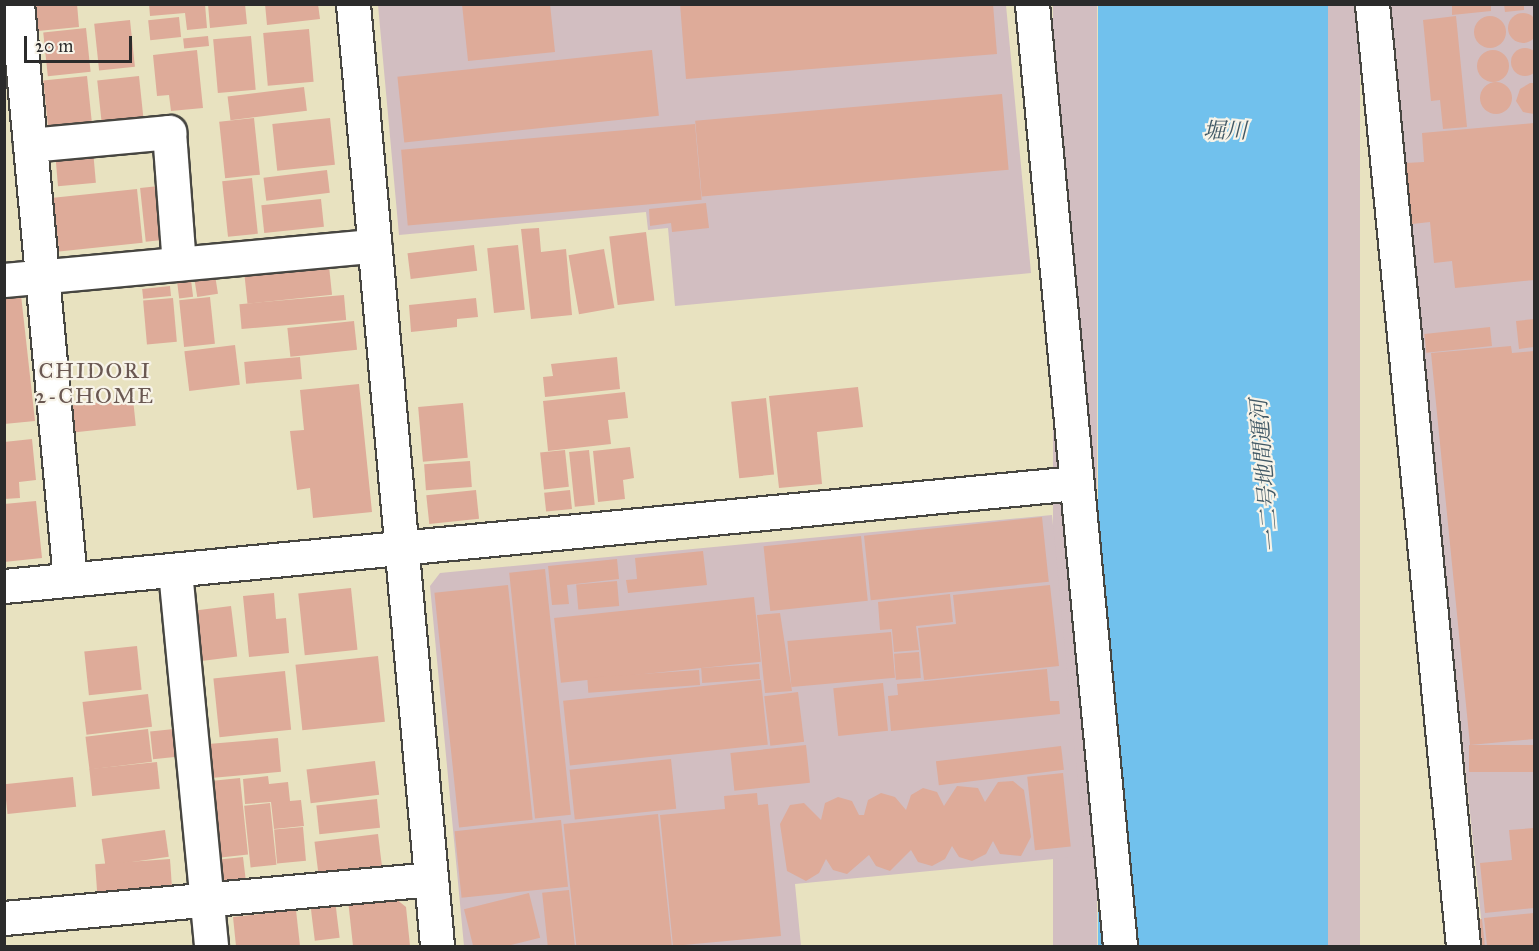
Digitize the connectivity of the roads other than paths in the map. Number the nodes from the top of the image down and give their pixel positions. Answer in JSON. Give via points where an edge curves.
{"nodes":[{"id":1,"x":17,"y":4,"type":"edge"},
{"id":2,"x":353,"y":4,"type":"edge"},
{"id":3,"x":1032,"y":4,"type":"edge"},
{"id":4,"x":1372,"y":4,"type":"edge"},
{"id":5,"x":30,"y":145,"type":"junction"},
{"id":6,"x":374,"y":246,"type":"junction"},
{"id":7,"x":179,"y":264,"type":"junction"},
{"id":8,"x":42,"y":277,"type":"junction"},
{"id":9,"x":4,"y":280,"type":"edge"},
{"id":10,"x":1076,"y":483,"type":"junction"},
{"id":11,"x":401,"y":550,"type":"junction"},
{"id":12,"x":175,"y":570,"type":"junction"},
{"id":13,"x":70,"y":580,"type":"junction"},
{"id":14,"x":4,"y":586,"type":"edge"},
{"id":15,"x":431,"y":879,"type":"junction"},
{"id":16,"x":207,"y":900,"type":"junction"},
{"id":17,"x":4,"y":918,"type":"edge"},
{"id":18,"x":211,"y":946,"type":"edge"},
{"id":19,"x":437,"y":946,"type":"edge"},
{"id":20,"x":1120,"y":946,"type":"edge"},
{"id":21,"x":1463,"y":946,"type":"edge"}],
"edges":[{"from":1,"to":5,"type":"street"},
{"from":2,"to":6,"type":"street"},
{"from":3,"to":10,"type":"street"},
{"from":4,"to":21,"type":"street"},
{"from":5,"to":7,"type":"street","via":[[169,132]]},
{"from":5,"to":8,"type":"street"},
{"from":6,"to":7,"type":"street"},
{"from":6,"to":11,"type":"street"},
{"from":7,"to":8,"type":"street"},
{"from":8,"to":9,"type":"street"},
{"from":8,"to":13,"type":"street"},
{"from":10,"to":11,"type":"street"},
{"from":10,"to":20,"type":"street"},
{"from":11,"to":12,"type":"street"},
{"from":11,"to":15,"type":"street"},
{"from":12,"to":13,"type":"street"},
{"from":12,"to":16,"type":"street"},
{"from":13,"to":14,"type":"street"},
{"from":15,"to":16,"type":"street"},
{"from":15,"to":19,"type":"street"},
{"from":16,"to":17,"type":"street"},
{"from":16,"to":18,"type":"street"}]}
